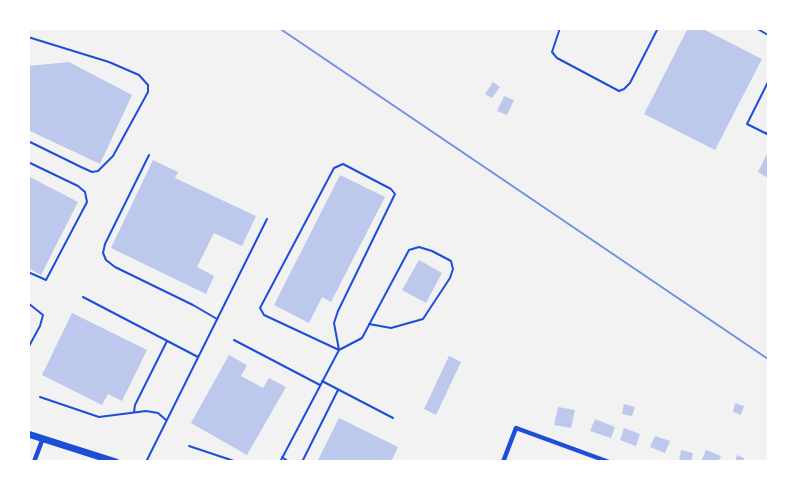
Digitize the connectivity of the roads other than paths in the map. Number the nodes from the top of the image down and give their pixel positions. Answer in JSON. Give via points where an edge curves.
{"nodes":[{"id":1,"x":560,"y":28,"type":"edge"},
{"id":2,"x":658,"y":28,"type":"edge"},
{"id":3,"x":756,"y":28,"type":"edge"},
{"id":4,"x":768,"y":29,"type":"edge"},
{"id":5,"x":767,"y":34,"type":"edge"},
{"id":6,"x":28,"y":37,"type":"edge"},
{"id":7,"x":768,"y":82,"type":"edge"},
{"id":8,"x":768,"y":131,"type":"edge"},
{"id":9,"x":28,"y":141,"type":"edge"},
{"id":10,"x":149,"y":156,"type":"dead end"},
{"id":11,"x":28,"y":162,"type":"edge"},
{"id":12,"x":267,"y":219,"type":"dead end"},
{"id":13,"x":28,"y":272,"type":"edge"},
{"id":14,"x":83,"y":297,"type":"dead end"},
{"id":15,"x":28,"y":303,"type":"edge"},
{"id":16,"x":217,"y":319,"type":"junction"},
{"id":17,"x":369,"y":324,"type":"junction"},
{"id":18,"x":234,"y":340,"type":"dead end"},
{"id":19,"x":167,"y":341,"type":"junction"},
{"id":20,"x":28,"y":348,"type":"edge"},
{"id":21,"x":339,"y":350,"type":"junction"},
{"id":22,"x":198,"y":357,"type":"junction"},
{"id":23,"x":321,"y":383,"type":"junction"},
{"id":24,"x":338,"y":390,"type":"junction"},
{"id":25,"x":40,"y":397,"type":"dead end"},
{"id":26,"x":134,"y":412,"type":"junction"},
{"id":27,"x":393,"y":418,"type":"dead end"},
{"id":28,"x":166,"y":420,"type":"junction"},
{"id":29,"x":28,"y":434,"type":"edge"},
{"id":30,"x":43,"y":438,"type":"junction"},
{"id":31,"x":189,"y":446,"type":"dead end"},
{"id":32,"x":282,"y":457,"type":"junction"},
{"id":33,"x":112,"y":461,"type":"edge"},
{"id":34,"x":34,"y":462,"type":"edge"},
{"id":35,"x":146,"y":462,"type":"edge"},
{"id":36,"x":237,"y":462,"type":"edge"},
{"id":37,"x":280,"y":462,"type":"edge"},
{"id":38,"x":289,"y":462,"type":"edge"},
{"id":39,"x":302,"y":462,"type":"edge"},
{"id":40,"x":503,"y":462,"type":"edge"},
{"id":41,"x":609,"y":462,"type":"edge"}],
"edges":[{"from":1,"to":2,"type":"lane","via":[[552,51],[557,58],[619,91],[630,83]]},
{"from":3,"to":5,"type":"lane"},
{"from":4,"to":5,"type":"lane"},
{"from":6,"to":9,"type":"lane","via":[[109,62],[139,75],[148,85],[148,92],[113,156],[98,171],[81,167]]},
{"from":7,"to":8,"type":"lane","via":[[747,123],[767,134]]},
{"from":10,"to":16,"type":"lane","via":[[103,253],[115,267]]},
{"from":11,"to":13,"type":"lane","via":[[78,186],[85,192],[87,202],[46,280]]},
{"from":12,"to":16,"type":"lane"},
{"from":14,"to":19,"type":"lane"},
{"from":15,"to":20,"type":"lane","via":[[43,315]]},
{"from":16,"to":22,"type":"lane"},
{"from":17,"to":17,"type":"lane","via":[[409,250],[432,250],[451,261],[450,278],[423,319],[391,328]]},
{"from":17,"to":21,"type":"lane","via":[[362,338]]},
{"from":18,"to":23,"type":"lane"},
{"from":19,"to":22,"type":"lane"},
{"from":19,"to":26,"type":"lane"},
{"from":21,"to":21,"type":"lane","via":[[264,315],[260,308],[334,168],[343,164],[395,194],[338,311],[334,323]]},
{"from":21,"to":23,"type":"lane"},
{"from":22,"to":28,"type":"lane"},
{"from":23,"to":24,"type":"lane"},
{"from":23,"to":32,"type":"lane"},
{"from":24,"to":27,"type":"lane"},
{"from":24,"to":39,"type":"lane"},
{"from":25,"to":26,"type":"lane","via":[[99,417]]},
{"from":26,"to":28,"type":"lane","via":[[158,413]]},
{"from":28,"to":35,"type":"lane"},
{"from":29,"to":30,"type":"main road"},
{"from":30,"to":33,"type":"main road"},
{"from":30,"to":34,"type":"street"},
{"from":31,"to":36,"type":"lane"},
{"from":32,"to":37,"type":"lane"},
{"from":32,"to":38,"type":"lane"},
{"from":40,"to":41,"type":"street","via":[[516,428]]}]}
